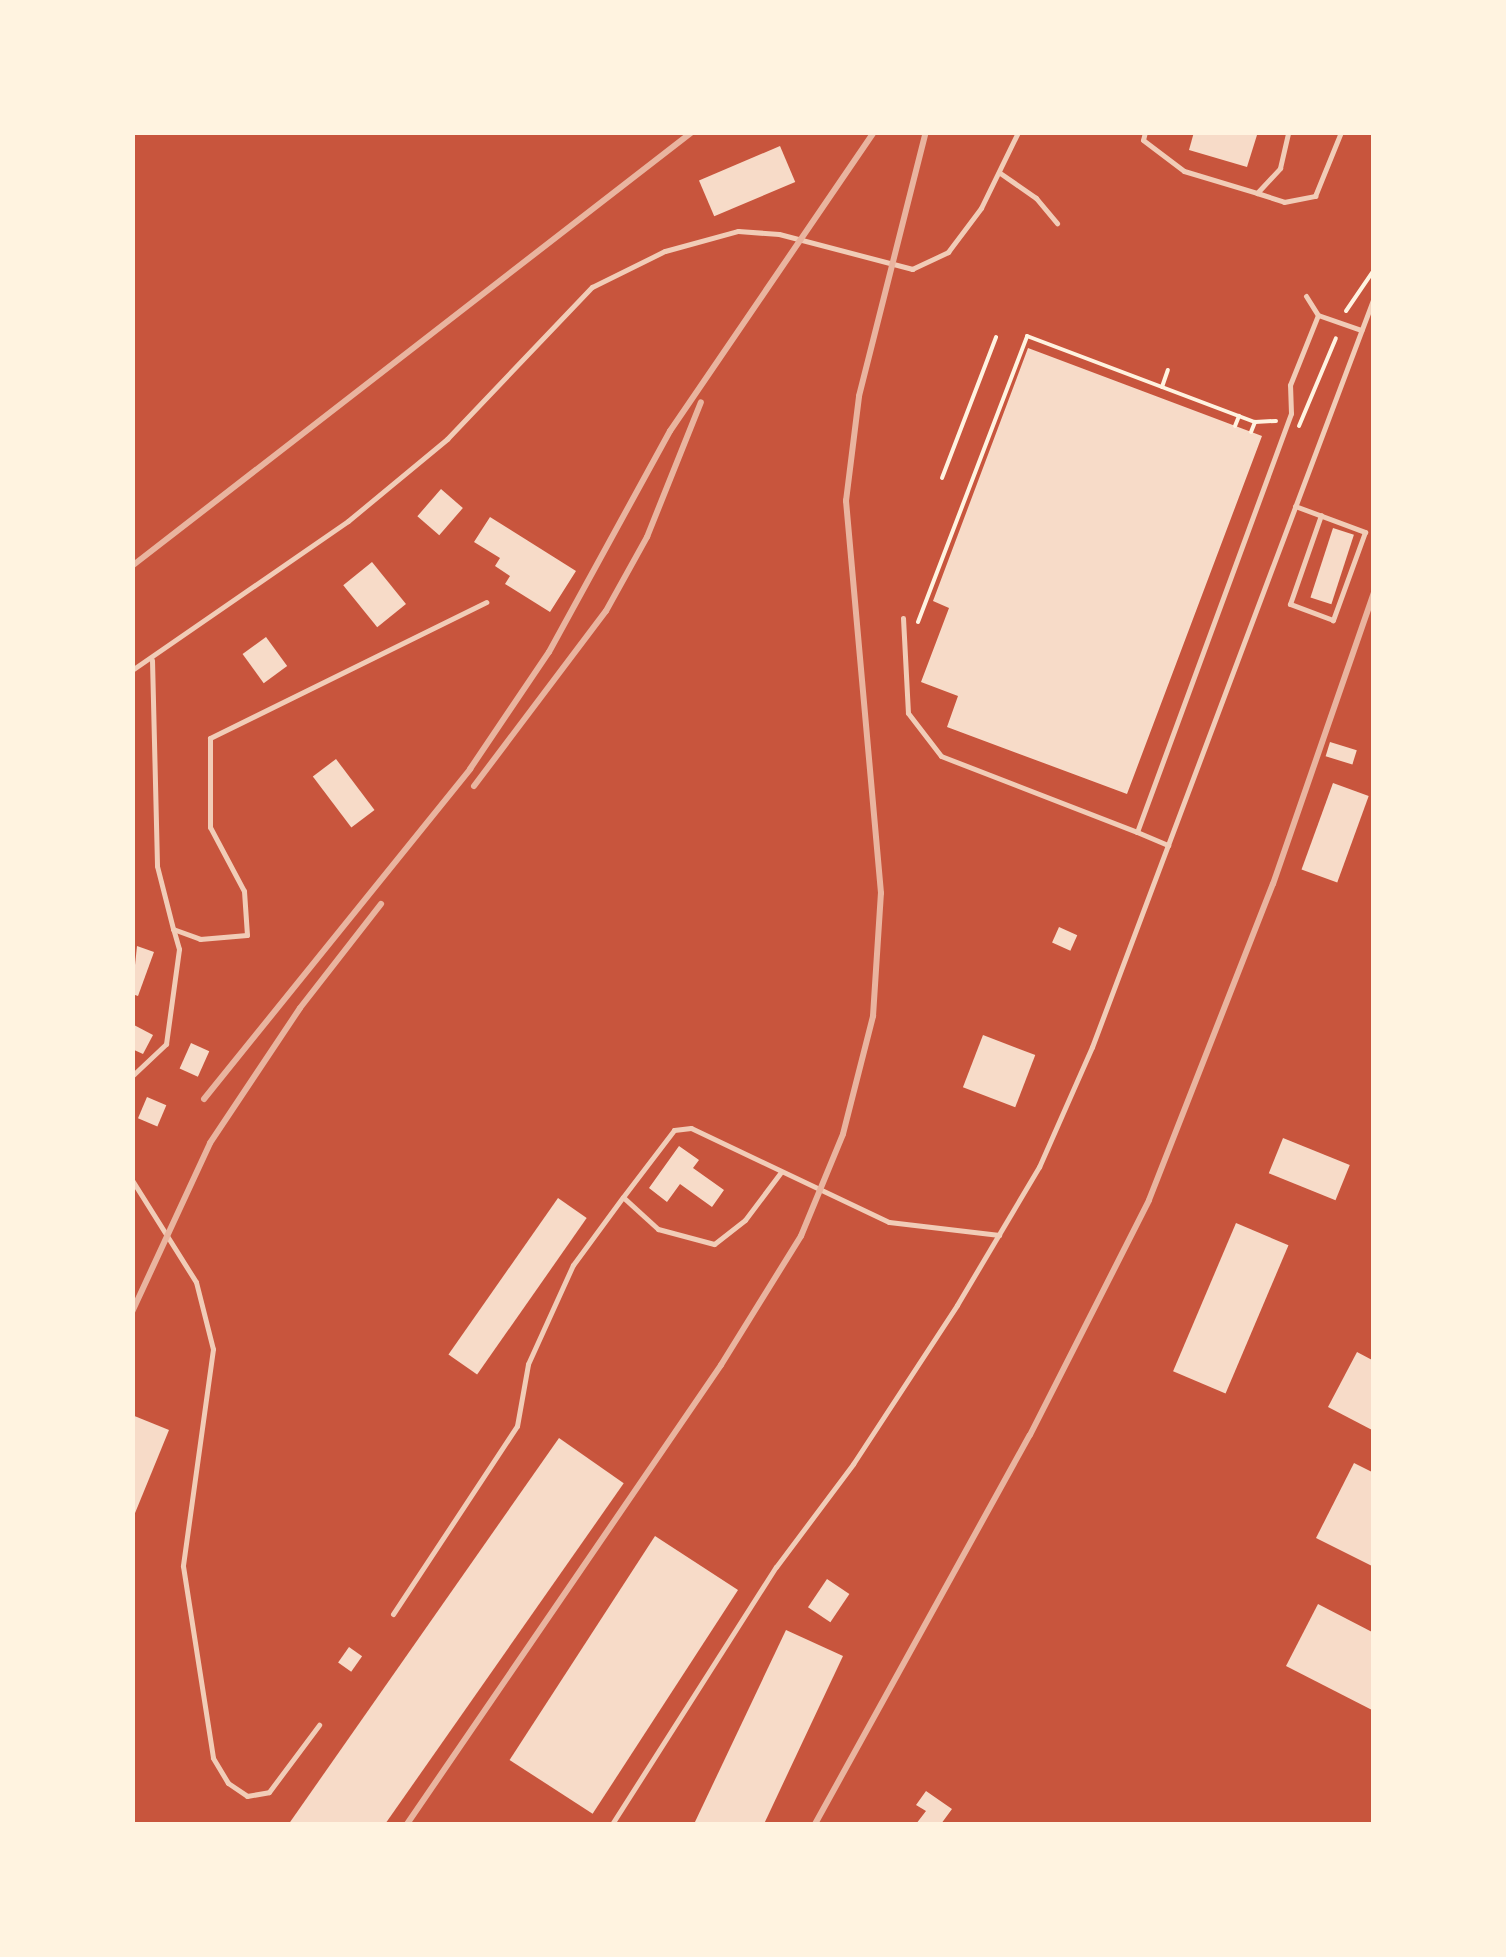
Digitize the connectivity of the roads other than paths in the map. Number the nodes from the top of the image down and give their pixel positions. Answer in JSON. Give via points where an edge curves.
{"nodes":[{"id":1,"x":1018,"y":132,"type":"edge"},
{"id":2,"x":1146,"y":132,"type":"edge"},
{"id":3,"x":1288,"y":132,"type":"edge"},
{"id":4,"x":1340,"y":132,"type":"edge"},
{"id":5,"x":998,"y":172,"type":"junction"},
{"id":6,"x":1257,"y":193,"type":"junction"},
{"id":7,"x":1056,"y":223,"type":"dead end"},
{"id":8,"x":1306,"y":296,"type":"dead end"},
{"id":9,"x":1374,"y":297,"type":"edge"},
{"id":10,"x":1318,"y":314,"type":"junction"},
{"id":11,"x":1361,"y":330,"type":"junction"},
{"id":12,"x":1295,"y":506,"type":"junction"},
{"id":13,"x":1321,"y":515,"type":"junction"},
{"id":14,"x":486,"y":602,"type":"dead end"},
{"id":15,"x":902,"y":618,"type":"dead end"},
{"id":16,"x":152,"y":660,"type":"junction"},
{"id":17,"x":132,"y":670,"type":"edge"},
{"id":18,"x":1137,"y":832,"type":"junction"},
{"id":19,"x":1168,"y":845,"type":"junction"},
{"id":20,"x":173,"y":929,"type":"junction"},
{"id":21,"x":132,"y":1076,"type":"edge"},
{"id":22,"x":781,"y":1172,"type":"junction"},
{"id":23,"x":132,"y":1180,"type":"edge"},
{"id":24,"x":623,"y":1197,"type":"junction"},
{"id":25,"x":999,"y":1235,"type":"junction"},
{"id":26,"x":393,"y":1614,"type":"dead end"},
{"id":27,"x":318,"y":1725,"type":"dead end"},
{"id":28,"x":612,"y":1824,"type":"edge"}],
"edges":[{"from":1,"to":5,"type":"lane"},
{"from":2,"to":6,"type":"lane","via":[[1143,140],[1184,171]]},
{"from":3,"to":6,"type":"lane","via":[[1280,168]]},
{"from":4,"to":6,"type":"lane","via":[[1315,196],[1284,202]]},
{"from":5,"to":7,"type":"lane","via":[[1036,198]]},
{"from":5,"to":16,"type":"lane","via":[[948,252],[912,268],[779,234],[738,231],[665,251],[592,287],[446,439],[348,521]]},
{"from":8,"to":10,"type":"lane"},
{"from":9,"to":11,"type":"lane"},
{"from":10,"to":11,"type":"lane"},
{"from":10,"to":18,"type":"lane","via":[[1290,385],[1290,414]]},
{"from":11,"to":12,"type":"lane"},
{"from":12,"to":13,"type":"lane"},
{"from":12,"to":19,"type":"lane"},
{"from":13,"to":13,"type":"lane","via":[[1290,604],[1333,620],[1365,532]]},
{"from":14,"to":20,"type":"lane","via":[[210,738],[210,827],[244,891],[247,936],[200,939]]},
{"from":15,"to":18,"type":"lane","via":[[908,713],[944,758]]},
{"from":16,"to":17,"type":"lane"},
{"from":16,"to":20,"type":"lane","via":[[157,866]]},
{"from":18,"to":19,"type":"lane"},
{"from":19,"to":25,"type":"lane","via":[[1092,1046],[1039,1168]]},
{"from":20,"to":21,"type":"lane","via":[[179,949],[166,1044]]},
{"from":22,"to":24,"type":"lane","via":[[692,1128],[674,1130]]},
{"from":22,"to":24,"type":"lane","via":[[745,1220],[714,1244],[658,1228]]},
{"from":22,"to":25,"type":"lane","via":[[889,1222]]},
{"from":23,"to":27,"type":"lane","via":[[196,1282],[212,1349],[184,1566],[213,1758],[228,1783],[247,1796],[269,1792]]},
{"from":24,"to":26,"type":"lane","via":[[573,1265],[528,1364],[517,1426]]},
{"from":25,"to":28,"type":"lane"}]}
